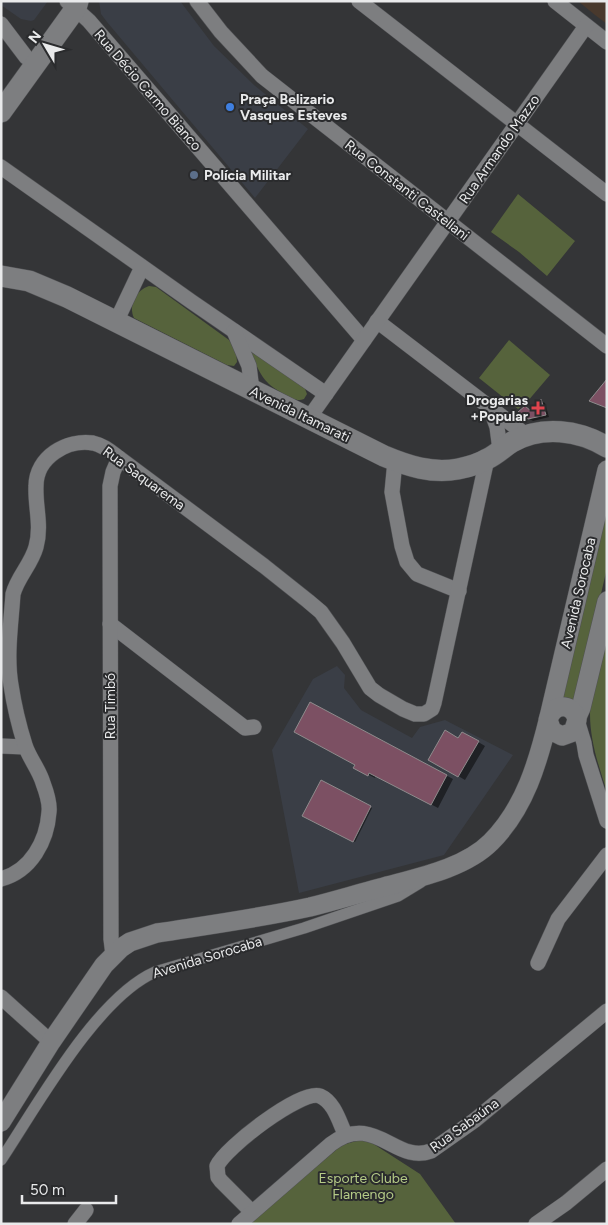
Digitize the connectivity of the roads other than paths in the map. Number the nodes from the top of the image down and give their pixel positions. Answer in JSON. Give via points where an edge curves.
{"nodes":[{"id":1,"x":197,"y":1,"type":"edge"},
{"id":2,"x":359,"y":1,"type":"edge"},
{"id":3,"x":555,"y":1,"type":"edge"},
{"id":4,"x":72,"y":3,"type":"edge"},
{"id":5,"x":1,"y":24,"type":"edge"},
{"id":6,"x":586,"y":26,"type":"junction"},
{"id":7,"x":607,"y":42,"type":"edge"},
{"id":8,"x":31,"y":61,"type":"junction"},
{"id":9,"x":1,"y":91,"type":"edge"},
{"id":10,"x":1,"y":112,"type":"edge"},
{"id":11,"x":517,"y":124,"type":"junction"},
{"id":12,"x":1,"y":167,"type":"edge"},
{"id":13,"x":607,"y":194,"type":"edge"},
{"id":14,"x":448,"y":222,"type":"junction"},
{"id":15,"x":142,"y":267,"type":"junction"},
{"id":16,"x":1,"y":276,"type":"edge"},
{"id":17,"x":377,"y":321,"type":"junction"},
{"id":18,"x":116,"y":322,"type":"junction"},
{"id":19,"x":234,"y":330,"type":"junction"},
{"id":20,"x":364,"y":340,"type":"junction"},
{"id":21,"x":607,"y":346,"type":"edge"},
{"id":22,"x":252,"y":390,"type":"junction"},
{"id":23,"x":326,"y":394,"type":"junction"},
{"id":24,"x":490,"y":408,"type":"junction"},
{"id":25,"x":309,"y":418,"type":"junction"},
{"id":26,"x":526,"y":435,"type":"junction"},
{"id":27,"x":607,"y":447,"type":"edge"},
{"id":28,"x":494,"y":455,"type":"junction"},
{"id":29,"x":119,"y":458,"type":"junction"},
{"id":30,"x":395,"y":461,"type":"junction"},
{"id":31,"x":607,"y":470,"type":"edge"},
{"id":32,"x":9,"y":582,"type":"edge"},
{"id":33,"x":459,"y":592,"type":"junction"},
{"id":34,"x":607,"y":601,"type":"edge"},
{"id":35,"x":110,"y":624,"type":"junction"},
{"id":36,"x":549,"y":718,"type":"junction"},
{"id":37,"x":577,"y":719,"type":"junction"},
{"id":38,"x":254,"y":727,"type":"dead end"},
{"id":39,"x":564,"y":736,"type":"junction"},
{"id":40,"x":1,"y":746,"type":"edge"},
{"id":41,"x":25,"y":747,"type":"junction"},
{"id":42,"x":586,"y":756,"type":"junction"},
{"id":43,"x":537,"y":759,"type":"junction"},
{"id":44,"x":607,"y":821,"type":"edge"},
{"id":45,"x":607,"y":855,"type":"edge"},
{"id":46,"x":430,"y":874,"type":"junction"},
{"id":47,"x":1,"y":879,"type":"edge"},
{"id":48,"x":113,"y":955,"type":"junction"},
{"id":49,"x":538,"y":963,"type":"dead end"},
{"id":50,"x":1,"y":997,"type":"edge"},
{"id":51,"x":607,"y":1011,"type":"edge"},
{"id":52,"x":51,"y":1042,"type":"junction"},
{"id":53,"x":1,"y":1122,"type":"edge"},
{"id":54,"x":345,"y":1134,"type":"junction"},
{"id":55,"x":1,"y":1160,"type":"edge"},
{"id":56,"x":607,"y":1169,"type":"edge"},
{"id":57,"x":86,"y":1210,"type":"dead end"},
{"id":58,"x":251,"y":1211,"type":"junction"},
{"id":59,"x":74,"y":1224,"type":"edge"},
{"id":60,"x":238,"y":1224,"type":"edge"},
{"id":61,"x":536,"y":1224,"type":"edge"}],
"edges":[{"from":1,"to":14,"type":"street","name":"Rua Constanti Castellani","via":[[241,56],[262,76]]},
{"from":2,"to":11,"type":"street"},
{"from":3,"to":6,"type":"street"},
{"from":4,"to":8,"type":"main road"},
{"from":4,"to":20,"type":"street","name":"Rua Décio Carmo Bianco"},
{"from":5,"to":8,"type":"street"},
{"from":6,"to":7,"type":"street"},
{"from":6,"to":11,"type":"street","name":"Rua Armando Mazzo"},
{"from":8,"to":9,"type":"main road"},
{"from":8,"to":10,"type":"main road"},
{"from":11,"to":13,"type":"street"},
{"from":11,"to":14,"type":"street","name":"Rua Armando Mazzo"},
{"from":12,"to":15,"type":"street"},
{"from":14,"to":17,"type":"street","name":"Rua Armando Mazzo"},
{"from":14,"to":21,"type":"street","name":"Rua Constanti Castellani"},
{"from":15,"to":18,"type":"street"},
{"from":15,"to":19,"type":"street"},
{"from":16,"to":18,"type":"main road","name":"Avenida Itamarati","via":[[47,288]]},
{"from":17,"to":20,"type":"street","name":"Rua Armando Mazzo"},
{"from":17,"to":24,"type":"street"},
{"from":18,"to":22,"type":"main road","name":"Avenida Itamarati"},
{"from":19,"to":22,"type":"street","via":[[248,366]]},
{"from":19,"to":23,"type":"street"},
{"from":20,"to":23,"type":"street","name":"Rua Armando Mazzo"},
{"from":22,"to":25,"type":"main road","name":"Avenida Itamarati"},
{"from":23,"to":25,"type":"street","name":"Rua Armando Mazzo"},
{"from":24,"to":26,"type":"street"},
{"from":24,"to":28,"type":"street","via":[[497,426]]},
{"from":25,"to":30,"type":"main road","name":"Avenida Itamarati"},
{"from":26,"to":27,"type":"main road","name":"Avenida Itamarati","via":[[570,432]]},
{"from":26,"to":28,"type":"main road","name":"Avenida Itamarati"},
{"from":28,"to":30,"type":"main road","name":"Avenida Itamarati","via":[[457,469],[442,470],[427,470]]},
{"from":28,"to":33,"type":"street"},
{"from":29,"to":32,"type":"street","name":"Rua Saquarema","via":[[102,446],[83,442],[61,448],[44,462],[36,485],[39,528],[36,547],[29,565]]},
{"from":29,"to":33,"type":"street","name":"Rua Saquarema","via":[[308,600],[321,612],[343,643],[370,688],[415,714],[429,712],[434,703]]},
{"from":29,"to":35,"type":"street","name":"Rua Timbó","via":[[110,486]]},
{"from":30,"to":33,"type":"street","via":[[392,492],[407,562],[418,574]]},
{"from":31,"to":36,"type":"street","name":"Avenida Sorocaba"},
{"from":32,"to":41,"type":"street","name":"Rua Saquarema","via":[[14,594],[8,670]]},
{"from":34,"to":37,"type":"street"},
{"from":35,"to":38,"type":"street","via":[[245,728]]},
{"from":35,"to":48,"type":"street","name":"Rua Timbó"},
{"from":36,"to":37,"type":"street","via":[[553,710],[564,706],[571,709]]},
{"from":36,"to":39,"type":"street","via":[[552,731]]},
{"from":36,"to":43,"type":"street","name":"Avenida Sorocaba"},
{"from":37,"to":39,"type":"street","via":[[573,732]]},
{"from":37,"to":42,"type":"street"},
{"from":39,"to":42,"type":"street","via":[[577,744]]},
{"from":39,"to":43,"type":"street","name":"Avenida Sorocaba","via":[[551,742]]},
{"from":40,"to":41,"type":"street"},
{"from":41,"to":47,"type":"street","name":"Rua Saquarema","via":[[43,781],[49,811],[36,856]]},
{"from":42,"to":44,"type":"street"},
{"from":43,"to":46,"type":"street","name":"Avenida Sorocaba","via":[[523,799],[489,844],[462,861]]},
{"from":45,"to":49,"type":"street","via":[[558,920]]},
{"from":46,"to":48,"type":"street","name":"Avenida Sorocaba","via":[[312,906],[145,936]]},
{"from":46,"to":55,"type":"street","name":"Avenida Sorocaba","via":[[398,896],[155,972],[133,983],[71,1055]]},
{"from":48,"to":52,"type":"street","name":"Avenida Sorocaba"},
{"from":50,"to":52,"type":"street"},
{"from":51,"to":54,"type":"street","name":"Rua Sabaúna","via":[[475,1120],[431,1151],[414,1154],[379,1137]]},
{"from":52,"to":53,"type":"street","name":"Avenida Sorocaba"},
{"from":54,"to":58,"type":"street"},
{"from":54,"to":58,"type":"street","via":[[331,1105],[315,1096],[272,1116],[228,1151],[217,1166],[218,1177]]},
{"from":56,"to":61,"type":"street"},
{"from":57,"to":59,"type":"street"},
{"from":58,"to":60,"type":"street"}]}
